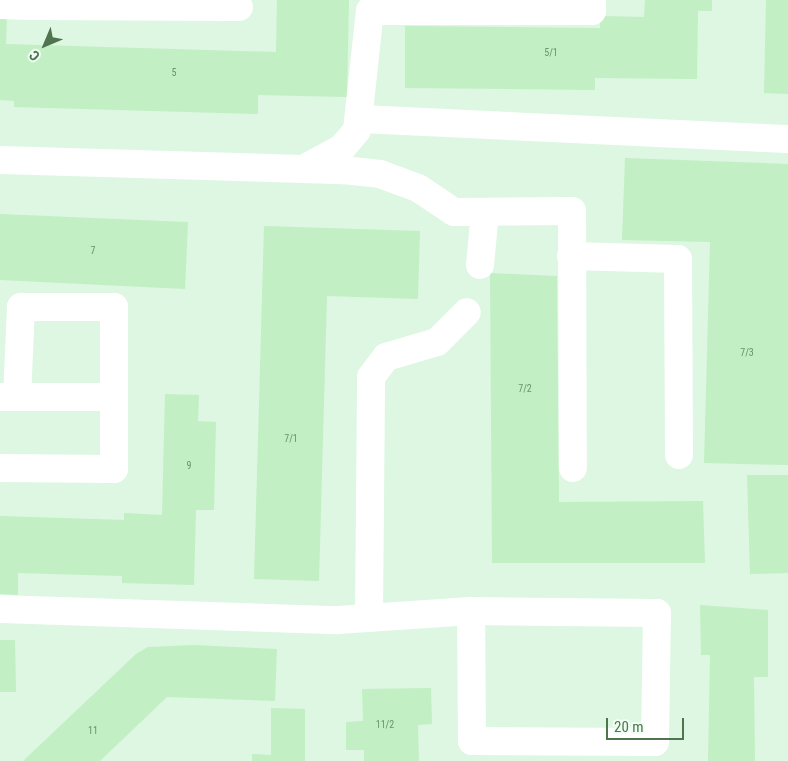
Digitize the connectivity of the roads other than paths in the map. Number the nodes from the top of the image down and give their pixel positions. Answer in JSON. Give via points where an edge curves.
{"nodes":[{"id":1,"x":592,"y":0,"type":"edge"},
{"id":2,"x":31,"y":3,"type":"edge"},
{"id":3,"x":0,"y":5,"type":"edge"},
{"id":4,"x":370,"y":6,"type":"edge"},
{"id":5,"x":239,"y":7,"type":"dead end"},
{"id":6,"x":361,"y":119,"type":"junction"},
{"id":7,"x":788,"y":139,"type":"edge"},
{"id":8,"x":0,"y":160,"type":"edge"},
{"id":9,"x":302,"y":169,"type":"junction"},
{"id":10,"x":485,"y":212,"type":"junction"},
{"id":11,"x":571,"y":256,"type":"junction"},
{"id":12,"x":480,"y":264,"type":"dead end"},
{"id":13,"x":467,"y":312,"type":"dead end"},
{"id":14,"x":8,"y":397,"type":"edge"},
{"id":15,"x":113,"y":397,"type":"junction"},
{"id":16,"x":679,"y":455,"type":"dead end"},
{"id":17,"x":0,"y":468,"type":"edge"},
{"id":18,"x":573,"y":468,"type":"dead end"},
{"id":19,"x":0,"y":609,"type":"edge"},
{"id":20,"x":470,"y":611,"type":"junction"},
{"id":21,"x":369,"y":618,"type":"junction"}],
"edges":[{"from":1,"to":4,"type":"lane","via":[[592,11]]},
{"from":2,"to":3,"type":"lane"},
{"from":2,"to":5,"type":"lane"},
{"from":4,"to":6,"type":"lane"},
{"from":6,"to":7,"type":"lane"},
{"from":6,"to":9,"type":"lane","via":[[342,148]]},
{"from":8,"to":9,"type":"lane"},
{"from":9,"to":10,"type":"lane","via":[[380,174],[418,188],[454,212]]},
{"from":10,"to":11,"type":"lane","via":[[572,211]]},
{"from":10,"to":12,"type":"lane"},
{"from":11,"to":16,"type":"lane","via":[[678,259]]},
{"from":11,"to":18,"type":"lane"},
{"from":13,"to":21,"type":"lane","via":[[437,342],[386,356],[372,377]]},
{"from":14,"to":15,"type":"lane"},
{"from":14,"to":15,"type":"lane","via":[[20,307],[114,307]]},
{"from":15,"to":17,"type":"lane","via":[[114,469]]},
{"from":19,"to":21,"type":"lane"},
{"from":20,"to":20,"type":"lane","via":[[657,613],[655,742],[472,741]]},
{"from":20,"to":21,"type":"lane"}]}
